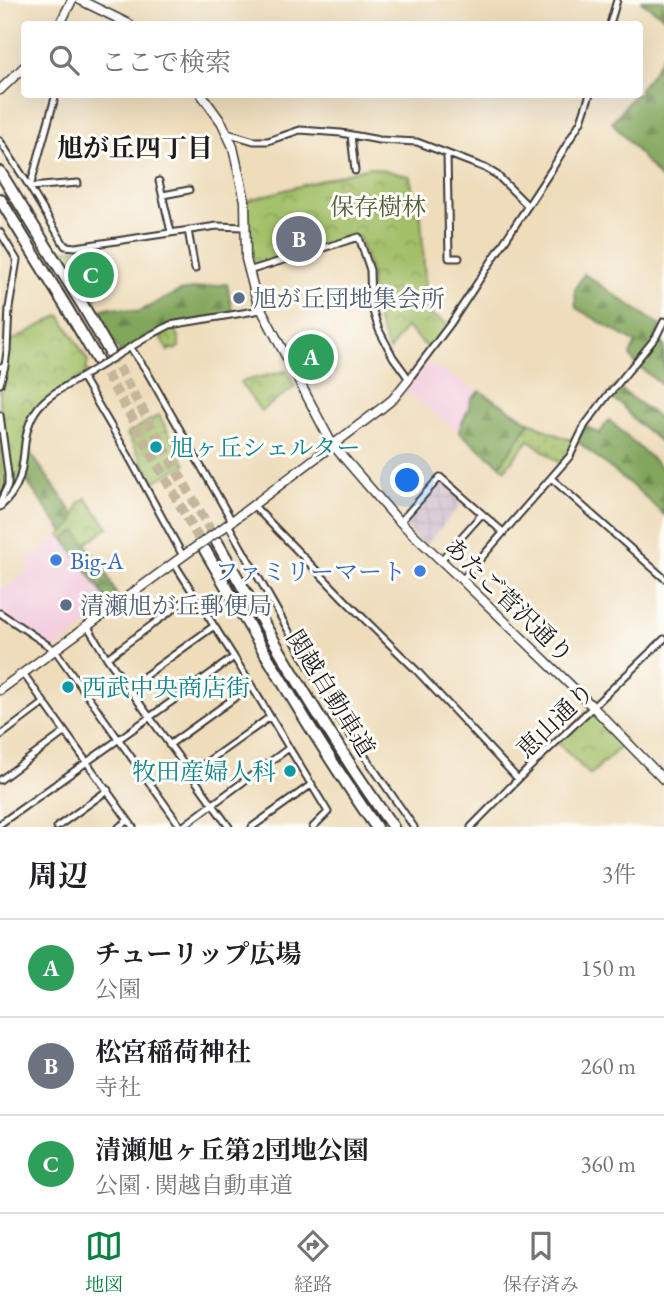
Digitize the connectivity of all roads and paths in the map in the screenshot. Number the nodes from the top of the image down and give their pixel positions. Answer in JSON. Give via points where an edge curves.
{"nodes":[{"id":1,"x":72,"y":0,"type":"edge"},
{"id":2,"x":79,"y":0,"type":"edge"},
{"id":3,"x":617,"y":0,"type":"edge"},
{"id":4,"x":63,"y":21,"type":"edge"},
{"id":5,"x":123,"y":21,"type":"edge"},
{"id":6,"x":611,"y":21,"type":"edge"},
{"id":7,"x":21,"y":70,"type":"edge"},
{"id":8,"x":0,"y":90,"type":"edge"},
{"id":9,"x":55,"y":98,"type":"edge"},
{"id":10,"x":204,"y":98,"type":"edge"},
{"id":11,"x":589,"y":98,"type":"edge"},
{"id":12,"x":227,"y":133,"type":"junction"},
{"id":13,"x":351,"y":135,"type":"junction"},
{"id":14,"x":0,"y":141,"type":"edge"},
{"id":15,"x":447,"y":154,"type":"junction"},
{"id":16,"x":355,"y":171,"type":"dead end"},
{"id":17,"x":0,"y":172,"type":"edge"},
{"id":18,"x":159,"y":181,"type":"dead end"},
{"id":19,"x":78,"y":183,"type":"dead end"},
{"id":20,"x":30,"y":187,"type":"junction"},
{"id":21,"x":190,"y":190,"type":"dead end"},
{"id":22,"x":163,"y":195,"type":"junction"},
{"id":23,"x":0,"y":199,"type":"edge"},
{"id":24,"x":528,"y":206,"type":"junction"},
{"id":25,"x":244,"y":227,"type":"junction"},
{"id":26,"x":188,"y":230,"type":"junction"},
{"id":27,"x":0,"y":232,"type":"edge"},
{"id":28,"x":171,"y":232,"type":"junction"},
{"id":29,"x":459,"y":258,"type":"dead end"},
{"id":30,"x":195,"y":269,"type":"dead end"},
{"id":31,"x":248,"y":271,"type":"junction"},
{"id":32,"x":261,"y":310,"type":"junction"},
{"id":33,"x":664,"y":321,"type":"edge"},
{"id":34,"x":130,"y":347,"type":"junction"},
{"id":35,"x":116,"y":353,"type":"junction"},
{"id":36,"x":98,"y":361,"type":"tunnel mouth"},
{"id":37,"x":3,"y":366,"type":"edge"},
{"id":38,"x":85,"y":375,"type":"junction"},
{"id":39,"x":409,"y":379,"type":"junction"},
{"id":40,"x":0,"y":384,"type":"edge"},
{"id":41,"x":0,"y":415,"type":"edge"},
{"id":42,"x":574,"y":426,"type":"dead end"},
{"id":43,"x":581,"y":431,"type":"junction"},
{"id":44,"x":332,"y":444,"type":"junction"},
{"id":45,"x":551,"y":478,"type":"junction"},
{"id":46,"x":0,"y":504,"type":"edge"},
{"id":47,"x":253,"y":505,"type":"junction"},
{"id":48,"x":482,"y":514,"type":"junction"},
{"id":49,"x":400,"y":522,"type":"junction"},
{"id":50,"x":228,"y":524,"type":"junction"},
{"id":51,"x":503,"y":532,"type":"junction"},
{"id":52,"x":217,"y":542,"type":"tunnel mouth"},
{"id":53,"x":205,"y":550,"type":"tunnel mouth"},
{"id":54,"x":186,"y":553,"type":"junction"},
{"id":55,"x":441,"y":560,"type":"junction"},
{"id":56,"x":174,"y":563,"type":"junction"},
{"id":57,"x":664,"y":578,"type":"edge"},
{"id":58,"x":462,"y":580,"type":"junction"},
{"id":59,"x":194,"y":594,"type":"junction"},
{"id":60,"x":0,"y":613,"type":"edge"},
{"id":61,"x":214,"y":626,"type":"junction"},
{"id":62,"x":88,"y":627,"type":"junction"},
{"id":63,"x":664,"y":639,"type":"edge"},
{"id":64,"x":55,"y":650,"type":"junction"},
{"id":65,"x":234,"y":657,"type":"junction"},
{"id":66,"x":107,"y":658,"type":"junction"},
{"id":67,"x":23,"y":673,"type":"junction"},
{"id":68,"x":251,"y":686,"type":"junction"},
{"id":69,"x":128,"y":688,"type":"junction"},
{"id":70,"x":0,"y":690,"type":"edge"},
{"id":71,"x":44,"y":703,"type":"junction"},
{"id":72,"x":593,"y":707,"type":"junction"},
{"id":73,"x":149,"y":717,"type":"junction"},
{"id":74,"x":270,"y":717,"type":"junction"},
{"id":75,"x":65,"y":732,"type":"junction"},
{"id":76,"x":0,"y":736,"type":"edge"},
{"id":77,"x":120,"y":739,"type":"junction"},
{"id":78,"x":169,"y":745,"type":"junction"},
{"id":79,"x":289,"y":748,"type":"junction"},
{"id":80,"x":88,"y":762,"type":"junction"},
{"id":81,"x":190,"y":774,"type":"junction"},
{"id":82,"x":518,"y":779,"type":"junction"},
{"id":83,"x":0,"y":780,"type":"edge"},
{"id":84,"x":664,"y":780,"type":"edge"},
{"id":85,"x":312,"y":785,"type":"junction"},
{"id":86,"x":107,"y":790,"type":"junction"},
{"id":87,"x":212,"y":804,"type":"junction"},
{"id":88,"x":128,"y":820,"type":"junction"},
{"id":89,"x":0,"y":824,"type":"edge"},
{"id":90,"x":57,"y":827,"type":"edge"},
{"id":91,"x":119,"y":827,"type":"edge"},
{"id":92,"x":133,"y":827,"type":"edge"},
{"id":93,"x":181,"y":827,"type":"edge"},
{"id":94,"x":229,"y":827,"type":"edge"},
{"id":95,"x":252,"y":827,"type":"edge"},
{"id":96,"x":313,"y":827,"type":"edge"},
{"id":97,"x":376,"y":827,"type":"edge"},
{"id":98,"x":393,"y":827,"type":"edge"},
{"id":99,"x":414,"y":827,"type":"edge"},
{"id":100,"x":471,"y":827,"type":"edge"}],
"edges":[{"from":1,"to":4,"type":"street"},
{"from":2,"to":5,"type":"street"},
{"from":3,"to":6,"type":"street"},
{"from":7,"to":8,"type":"street"},
{"from":9,"to":20,"type":"street"},
{"from":10,"to":12,"type":"street","name":"あたご菅沢通り"},
{"from":11,"to":24,"type":"street","via":[[581,121]]},
{"from":12,"to":13,"type":"street","via":[[254,141],[300,130]]},
{"from":12,"to":25,"type":"street","name":"あたご菅沢通り","via":[[244,193]]},
{"from":13,"to":15,"type":"street","via":[[416,142]]},
{"from":13,"to":16,"type":"street"},
{"from":14,"to":20,"type":"street"},
{"from":15,"to":24,"type":"street","via":[[496,175]]},
{"from":15,"to":29,"type":"street","via":[[449,258]]},
{"from":17,"to":35,"type":"highway"},
{"from":18,"to":22,"type":"street"},
{"from":19,"to":20,"type":"street"},
{"from":20,"to":28,"type":"street","via":[[65,246]]},
{"from":21,"to":22,"type":"street"},
{"from":22,"to":28,"type":"street"},
{"from":23,"to":36,"type":"highway"},
{"from":24,"to":39,"type":"street"},
{"from":25,"to":26,"type":"street"},
{"from":25,"to":31,"type":"street","name":"あたご菅沢通り"},
{"from":26,"to":28,"type":"street"},
{"from":26,"to":30,"type":"street"},
{"from":27,"to":37,"type":"street","via":[[16,260]]},
{"from":31,"to":32,"type":"street","name":"あたご菅沢通り"},
{"from":31,"to":39,"type":"street","via":[[359,237],[370,270],[371,305],[379,330]]},
{"from":32,"to":34,"type":"street","via":[[170,325]]},
{"from":32,"to":44,"type":"street","name":"あたご菅沢通り"},
{"from":33,"to":43,"type":"street"},
{"from":34,"to":35,"type":"street"},
{"from":34,"to":50,"type":"street"},
{"from":35,"to":38,"type":"street","bridge":true},
{"from":37,"to":40,"type":"street"},
{"from":38,"to":46,"type":"street","via":[[35,412],[22,475],[10,497]]},
{"from":38,"to":54,"type":"street"},
{"from":39,"to":44,"type":"street","via":[[383,407]]},
{"from":41,"to":46,"type":"street","via":[[8,474]]},
{"from":42,"to":43,"type":"street"},
{"from":43,"to":45,"type":"street","via":[[570,456]]},
{"from":44,"to":47,"type":"street"},
{"from":44,"to":49,"type":"street","name":"あたご菅沢通り"},
{"from":45,"to":51,"type":"street"},
{"from":45,"to":57,"type":"street"},
{"from":47,"to":50,"type":"street"},
{"from":47,"to":82,"type":"street"},
{"from":48,"to":49,"type":"street","via":[[440,477]]},
{"from":48,"to":51,"type":"street"},
{"from":48,"to":55,"type":"street"},
{"from":49,"to":55,"type":"street","name":"あたご菅沢通り"},
{"from":50,"to":54,"type":"street","bridge":true},
{"from":50,"to":99,"type":"street","via":[[337,716]]},
{"from":51,"to":58,"type":"street"},
{"from":52,"to":98,"type":"highway","name":"関越自動車道","via":[[278,648]]},
{"from":53,"to":97,"type":"highway","name":"関越自動車道"},
{"from":54,"to":56,"type":"street"},
{"from":55,"to":58,"type":"street","name":"あたご菅沢通り"},
{"from":56,"to":59,"type":"street"},
{"from":56,"to":62,"type":"street"},
{"from":58,"to":72,"type":"street","name":"あたご菅沢通り"},
{"from":59,"to":61,"type":"street"},
{"from":59,"to":66,"type":"street"},
{"from":60,"to":64,"type":"street"},
{"from":61,"to":65,"type":"street"},
{"from":61,"to":69,"type":"street"},
{"from":62,"to":64,"type":"street"},
{"from":62,"to":66,"type":"street"},
{"from":63,"to":72,"type":"street","name":"恵山通り"},
{"from":64,"to":67,"type":"street"},
{"from":64,"to":77,"type":"street"},
{"from":65,"to":68,"type":"street"},
{"from":65,"to":73,"type":"street"},
{"from":66,"to":69,"type":"street"},
{"from":67,"to":70,"type":"street"},
{"from":67,"to":71,"type":"street"},
{"from":68,"to":74,"type":"street"},
{"from":68,"to":78,"type":"street"},
{"from":69,"to":73,"type":"street"},
{"from":71,"to":75,"type":"street"},
{"from":71,"to":76,"type":"street"},
{"from":72,"to":82,"type":"street","name":"恵山通り"},
{"from":72,"to":84,"type":"street","name":"あたご菅沢通り"},
{"from":73,"to":77,"type":"street"},
{"from":73,"to":78,"type":"street"},
{"from":74,"to":79,"type":"street"},
{"from":74,"to":81,"type":"street"},
{"from":75,"to":80,"type":"street"},
{"from":75,"to":83,"type":"street"},
{"from":77,"to":80,"type":"street"},
{"from":77,"to":93,"type":"street"},
{"from":78,"to":81,"type":"street"},
{"from":79,"to":85,"type":"street"},
{"from":79,"to":87,"type":"street"},
{"from":80,"to":86,"type":"street"},
{"from":80,"to":89,"type":"street"},
{"from":81,"to":87,"type":"street"},
{"from":82,"to":100,"type":"street","name":"恵山通り"},
{"from":85,"to":95,"type":"street"},
{"from":85,"to":96,"type":"street","via":[[328,812]]},
{"from":86,"to":88,"type":"street"},
{"from":86,"to":90,"type":"street"},
{"from":87,"to":93,"type":"street"},
{"from":87,"to":94,"type":"street"},
{"from":88,"to":91,"type":"street"},
{"from":88,"to":92,"type":"street"}]}
